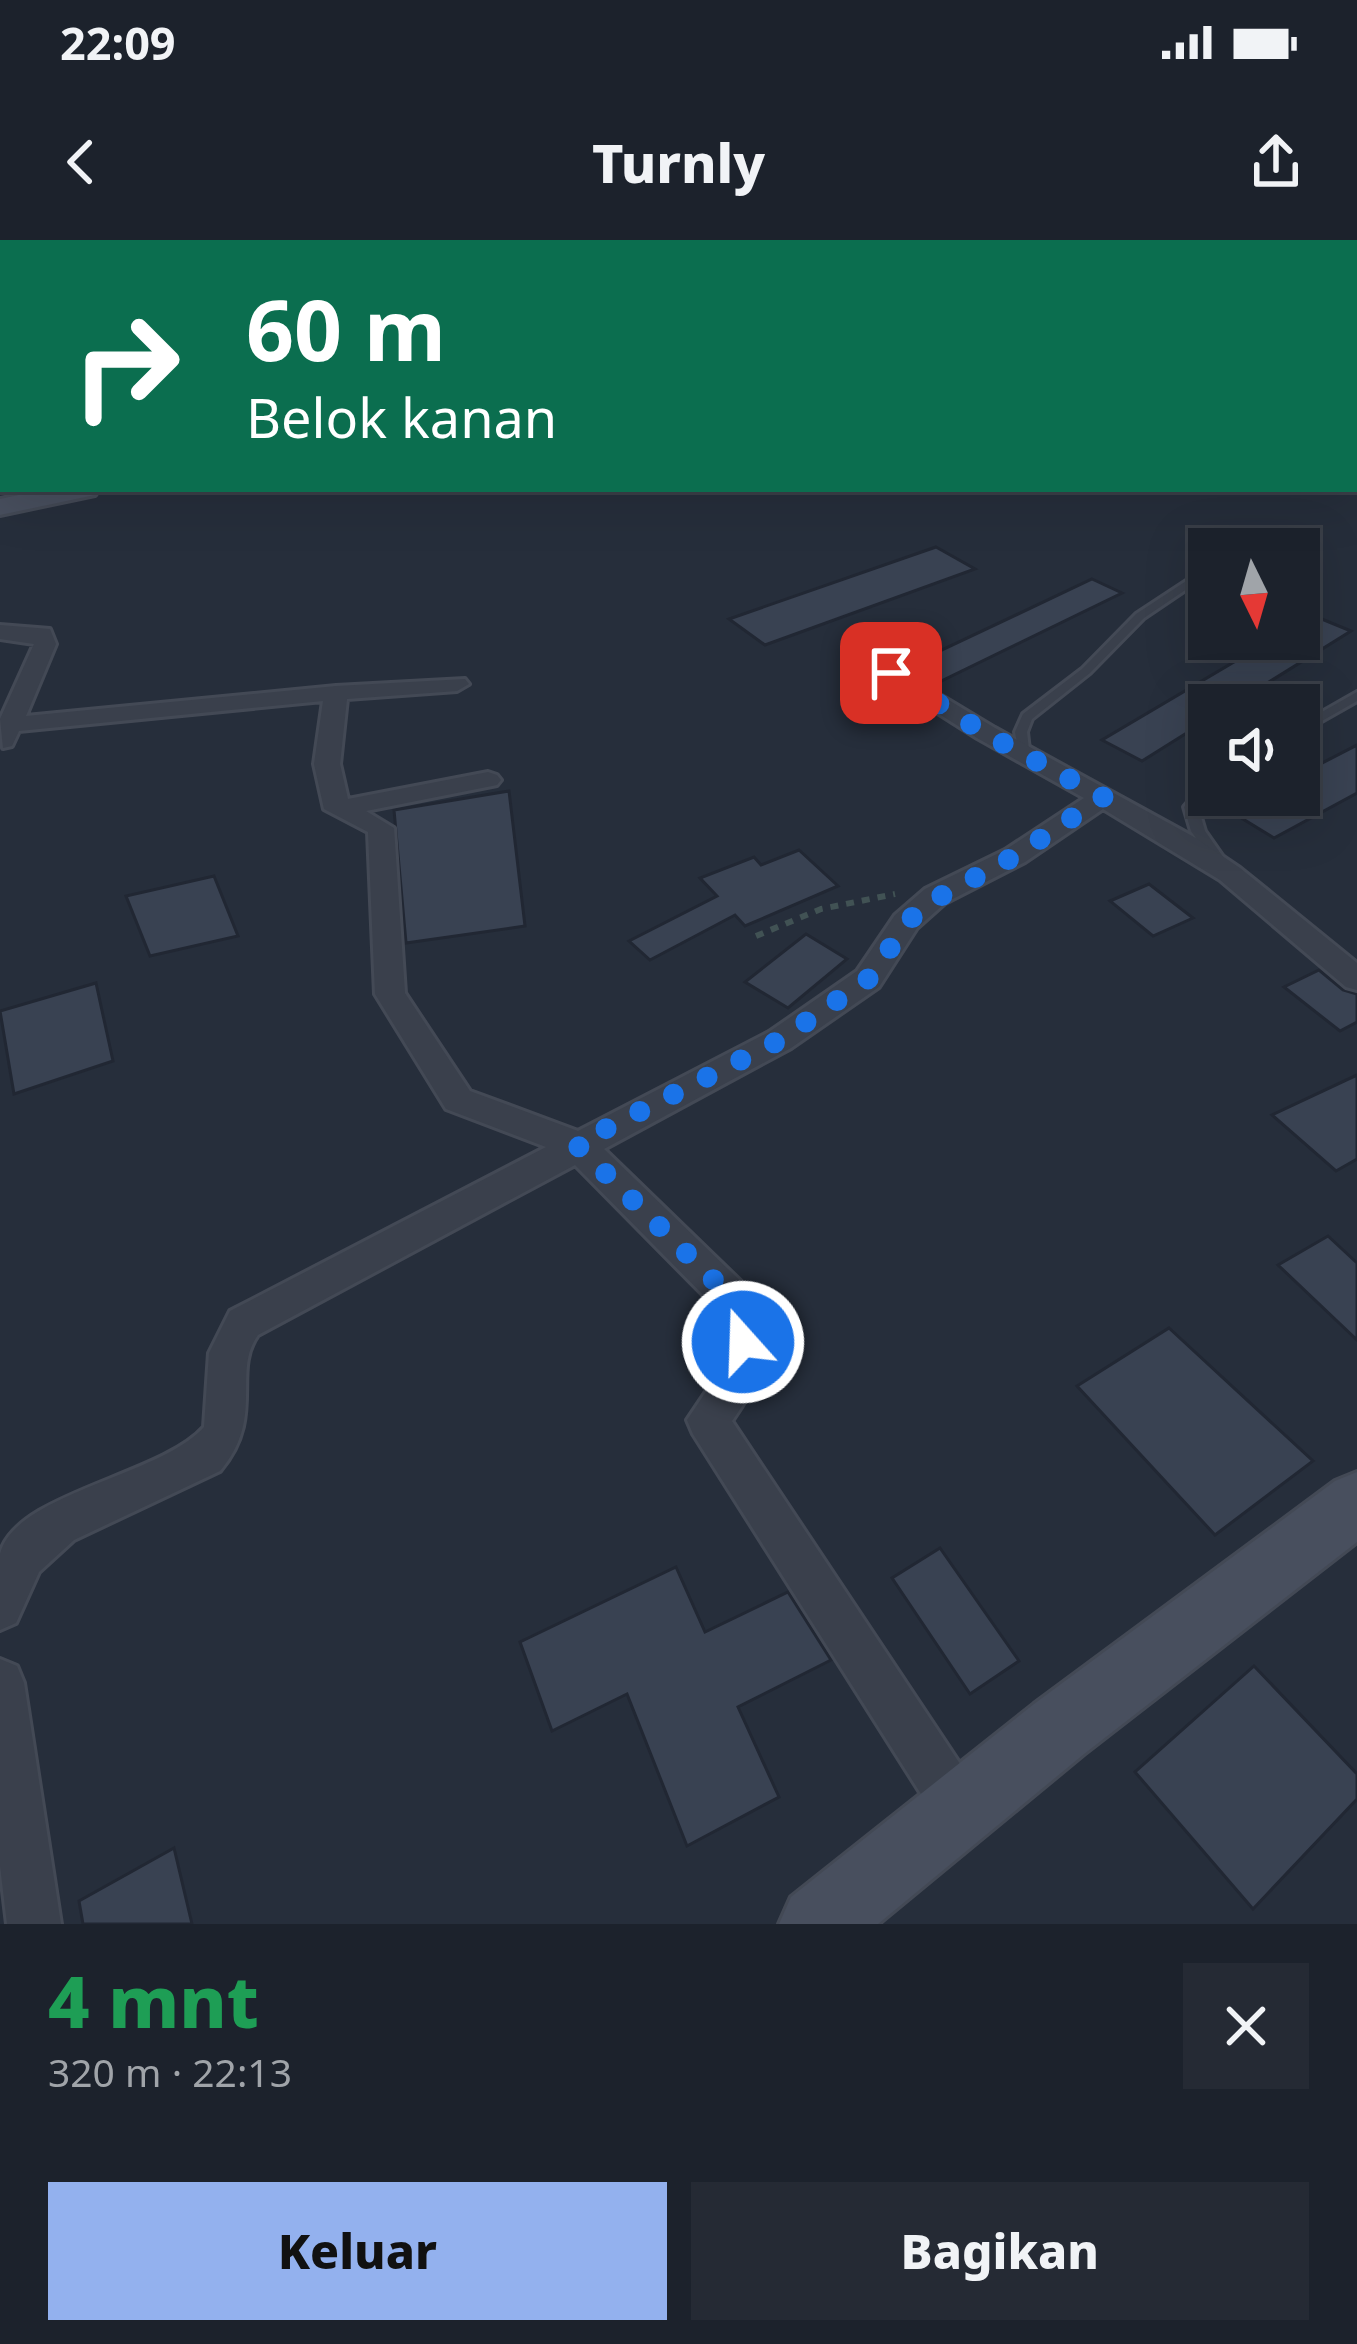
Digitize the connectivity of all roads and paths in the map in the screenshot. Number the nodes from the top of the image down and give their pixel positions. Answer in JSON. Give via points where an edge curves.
{"nodes":[{"id":1,"x":71,"y":492,"type":"edge"},
{"id":2,"x":0,"y":507,"type":"edge"},
{"id":3,"x":1188,"y":583,"type":"edge"},
{"id":4,"x":0,"y":632,"type":"edge"},
{"id":5,"x":859,"y":653,"type":"dead end"},
{"id":6,"x":457,"y":684,"type":"dead end"},
{"id":7,"x":336,"y":692,"type":"junction"},
{"id":8,"x":1357,"y":697,"type":"edge"},
{"id":9,"x":1320,"y":718,"type":"edge"},
{"id":10,"x":3,"y":733,"type":"edge"},
{"id":11,"x":1023,"y":750,"type":"junction"},
{"id":12,"x":488,"y":780,"type":"dead end"},
{"id":13,"x":1103,"y":797,"type":"junction"},
{"id":14,"x":337,"y":809,"type":"junction"},
{"id":15,"x":1193,"y":816,"type":"edge"},
{"id":16,"x":1230,"y":874,"type":"junction"},
{"id":17,"x":935,"y":896,"type":"junction"},
{"id":18,"x":756,"y":937,"type":"dead end"},
{"id":19,"x":1357,"y":979,"type":"edge"},
{"id":20,"x":576,"y":1144,"type":"junction"},
{"id":21,"x":1357,"y":1503,"type":"edge"},
{"id":22,"x":0,"y":1607,"type":"edge"},
{"id":23,"x":0,"y":1683,"type":"edge"},
{"id":24,"x":961,"y":1809,"type":"junction"},
{"id":25,"x":34,"y":1924,"type":"edge"},
{"id":26,"x":818,"y":1924,"type":"edge"}],
"edges":[{"from":1,"to":2,"type":"street"},
{"from":3,"to":11,"type":"lane","via":[[1027,717]]},
{"from":4,"to":10,"type":"street","via":[[41,634],[45,644]]},
{"from":5,"to":11,"type":"street"},
{"from":6,"to":7,"type":"street"},
{"from":7,"to":10,"type":"street"},
{"from":7,"to":14,"type":"street","via":[[327,764]]},
{"from":8,"to":9,"type":"lane"},
{"from":11,"to":13,"type":"street"},
{"from":12,"to":14,"type":"street"},
{"from":13,"to":16,"type":"street"},
{"from":13,"to":17,"type":"street","via":[[1015,856]]},
{"from":14,"to":20,"type":"street","via":[[381,828],[390,994],[458,1100]]},
{"from":15,"to":16,"type":"lane"},
{"from":16,"to":19,"type":"street"},
{"from":17,"to":18,"type":"path","via":[[897,894],[821,909]]},
{"from":17,"to":20,"type":"street","via":[[843,998],[780,1040]]},
{"from":20,"to":22,"type":"street","via":[[244,1323],[228,1346],[229,1422],[206,1457],[30,1543]]},
{"from":20,"to":24,"type":"street","via":[[745,1311],[742,1374],[708,1420]]},
{"from":21,"to":24,"type":"street"},
{"from":23,"to":25,"type":"street"},
{"from":24,"to":26,"type":"street"}]}
